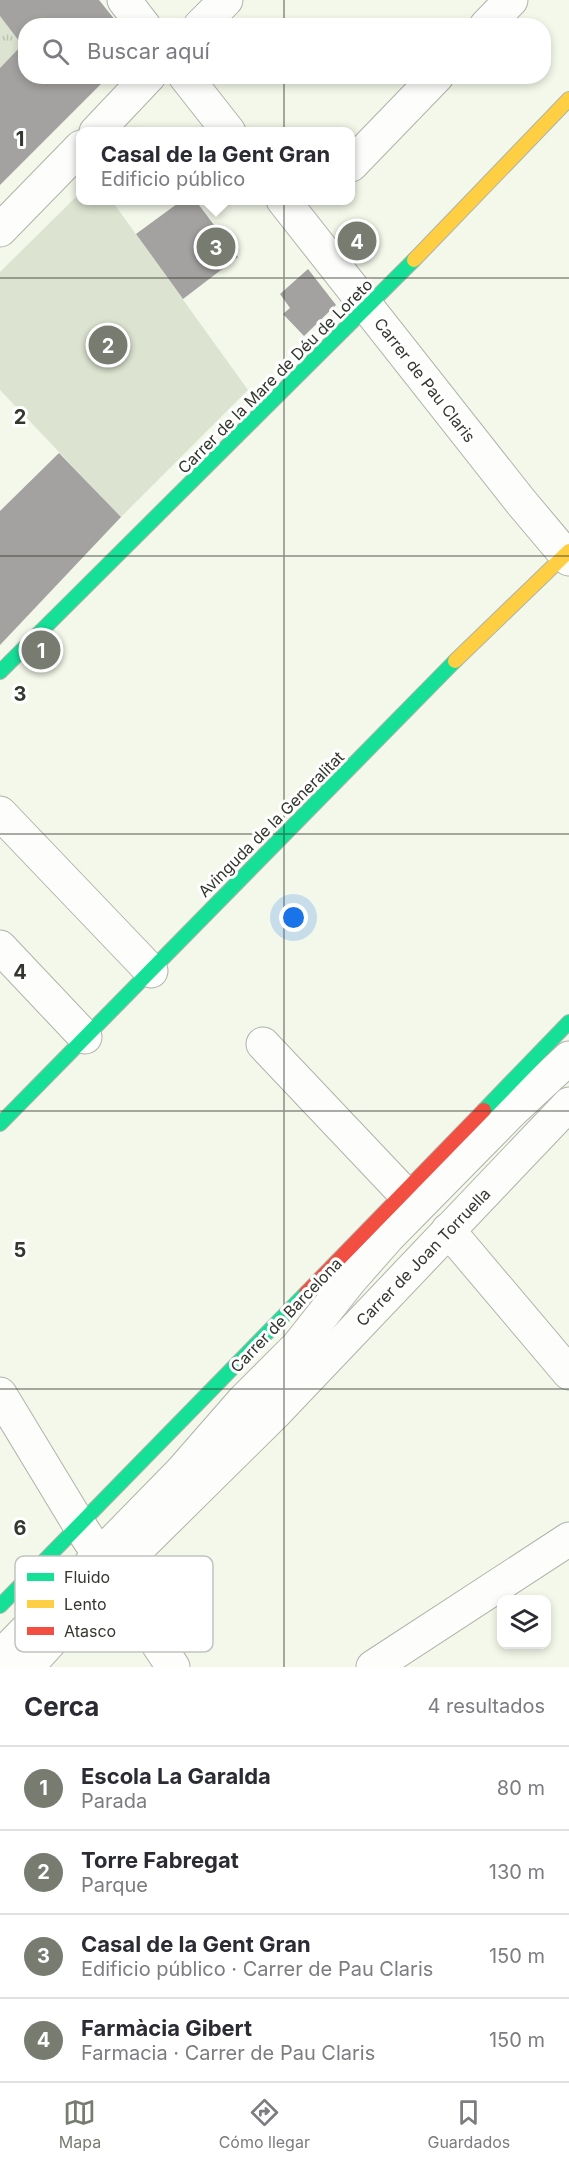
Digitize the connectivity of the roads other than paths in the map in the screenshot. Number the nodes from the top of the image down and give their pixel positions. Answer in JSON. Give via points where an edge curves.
{"nodes":[{"id":1,"x":124,"y":0,"type":"edge"},
{"id":2,"x":226,"y":0,"type":"edge"},
{"id":3,"x":511,"y":0,"type":"edge"},
{"id":4,"x":138,"y":18,"type":"edge"},
{"id":5,"x":208,"y":18,"type":"edge"},
{"id":6,"x":494,"y":18,"type":"edge"},
{"id":7,"x":141,"y":84,"type":"edge"},
{"id":8,"x":191,"y":84,"type":"edge"},
{"id":9,"x":429,"y":84,"type":"edge"},
{"id":10,"x":569,"y":99,"type":"edge"},
{"id":11,"x":101,"y":127,"type":"edge"},
{"id":12,"x":225,"y":127,"type":"edge"},
{"id":13,"x":76,"y":152,"type":"edge"},
{"id":14,"x":355,"y":161,"type":"edge"},
{"id":15,"x":300,"y":207,"type":"edge"},
{"id":16,"x":0,"y":230,"type":"edge"},
{"id":17,"x":368,"y":307,"type":"junction"},
{"id":18,"x":568,"y":555,"type":"edge"},
{"id":19,"x":0,"y":672,"type":"edge"},
{"id":20,"x":0,"y":813,"type":"edge"},
{"id":21,"x":0,"y":947,"type":"edge"},
{"id":22,"x":151,"y":970,"type":"junction"},
{"id":23,"x":569,"y":1022,"type":"edge"},
{"id":24,"x":85,"y":1037,"type":"junction"},
{"id":25,"x":263,"y":1044,"type":"dead end"},
{"id":26,"x":569,"y":1058,"type":"edge"},
{"id":27,"x":569,"y":1104,"type":"edge"},
{"id":28,"x":0,"y":1124,"type":"edge"},
{"id":29,"x":404,"y":1193,"type":"junction"},
{"id":30,"x":471,"y":1193,"type":"dead end"},
{"id":31,"x":454,"y":1237,"type":"junction"},
{"id":32,"x":348,"y":1284,"type":"junction"},
{"id":33,"x":569,"y":1373,"type":"edge"},
{"id":34,"x":0,"y":1395,"type":"edge"},
{"id":35,"x":80,"y":1526,"type":"junction"},
{"id":36,"x":569,"y":1539,"type":"edge"},
{"id":37,"x":50,"y":1556,"type":"edge"},
{"id":38,"x":100,"y":1556,"type":"edge"},
{"id":39,"x":113,"y":1556,"type":"edge"},
{"id":40,"x":116,"y":1556,"type":"edge"},
{"id":41,"x":15,"y":1591,"type":"edge"},
{"id":42,"x":0,"y":1606,"type":"edge"},
{"id":43,"x":15,"y":1644,"type":"edge"},
{"id":44,"x":39,"y":1652,"type":"edge"},
{"id":45,"x":163,"y":1652,"type":"edge"},
{"id":46,"x":0,"y":1657,"type":"edge"},
{"id":47,"x":27,"y":1667,"type":"edge"},
{"id":48,"x":173,"y":1667,"type":"edge"},
{"id":49,"x":373,"y":1667,"type":"edge"}],
"edges":[{"from":1,"to":4,"type":"street"},
{"from":2,"to":5,"type":"street"},
{"from":3,"to":6,"type":"street"},
{"from":7,"to":11,"type":"street"},
{"from":8,"to":12,"type":"street"},
{"from":9,"to":14,"type":"street"},
{"from":10,"to":17,"type":"street","name":"Carrer de la Mare de Déu de Loreto"},
{"from":13,"to":16,"type":"street"},
{"from":15,"to":17,"type":"street","name":"Carrer de Pau Claris"},
{"from":17,"to":18,"type":"street","name":"Carrer de Pau Claris"},
{"from":17,"to":19,"type":"street","name":"Carrer de la Mare de Déu de Loreto"},
{"from":18,"to":22,"type":"street","name":"Avinguda de la Generalitat","via":[[445,671]]},
{"from":20,"to":22,"type":"street"},
{"from":21,"to":24,"type":"street"},
{"from":22,"to":24,"type":"street","name":"Avinguda de la Generalitat"},
{"from":23,"to":29,"type":"street","name":"Carrer de Barcelona"},
{"from":24,"to":28,"type":"street","name":"Avinguda de la Generalitat"},
{"from":25,"to":29,"type":"street"},
{"from":26,"to":32,"type":"street","via":[[388,1237]]},
{"from":27,"to":31,"type":"street","name":"Carrer de Joan Torruella"},
{"from":29,"to":35,"type":"street","name":"Carrer de Barcelona"},
{"from":30,"to":32,"type":"street"},
{"from":31,"to":33,"type":"street"},
{"from":31,"to":40,"type":"street","name":"Carrer de Joan Torruella","via":[[277,1411]]},
{"from":32,"to":39,"type":"street","via":[[298,1346],[243,1401]]},
{"from":34,"to":35,"type":"street"},
{"from":35,"to":37,"type":"street","name":"Carrer de Barcelona"},
{"from":35,"to":38,"type":"street"},
{"from":36,"to":49,"type":"street"},
{"from":41,"to":42,"type":"street","name":"Carrer de Barcelona"},
{"from":43,"to":46,"type":"street"},
{"from":44,"to":47,"type":"street"},
{"from":45,"to":48,"type":"street"}]}
